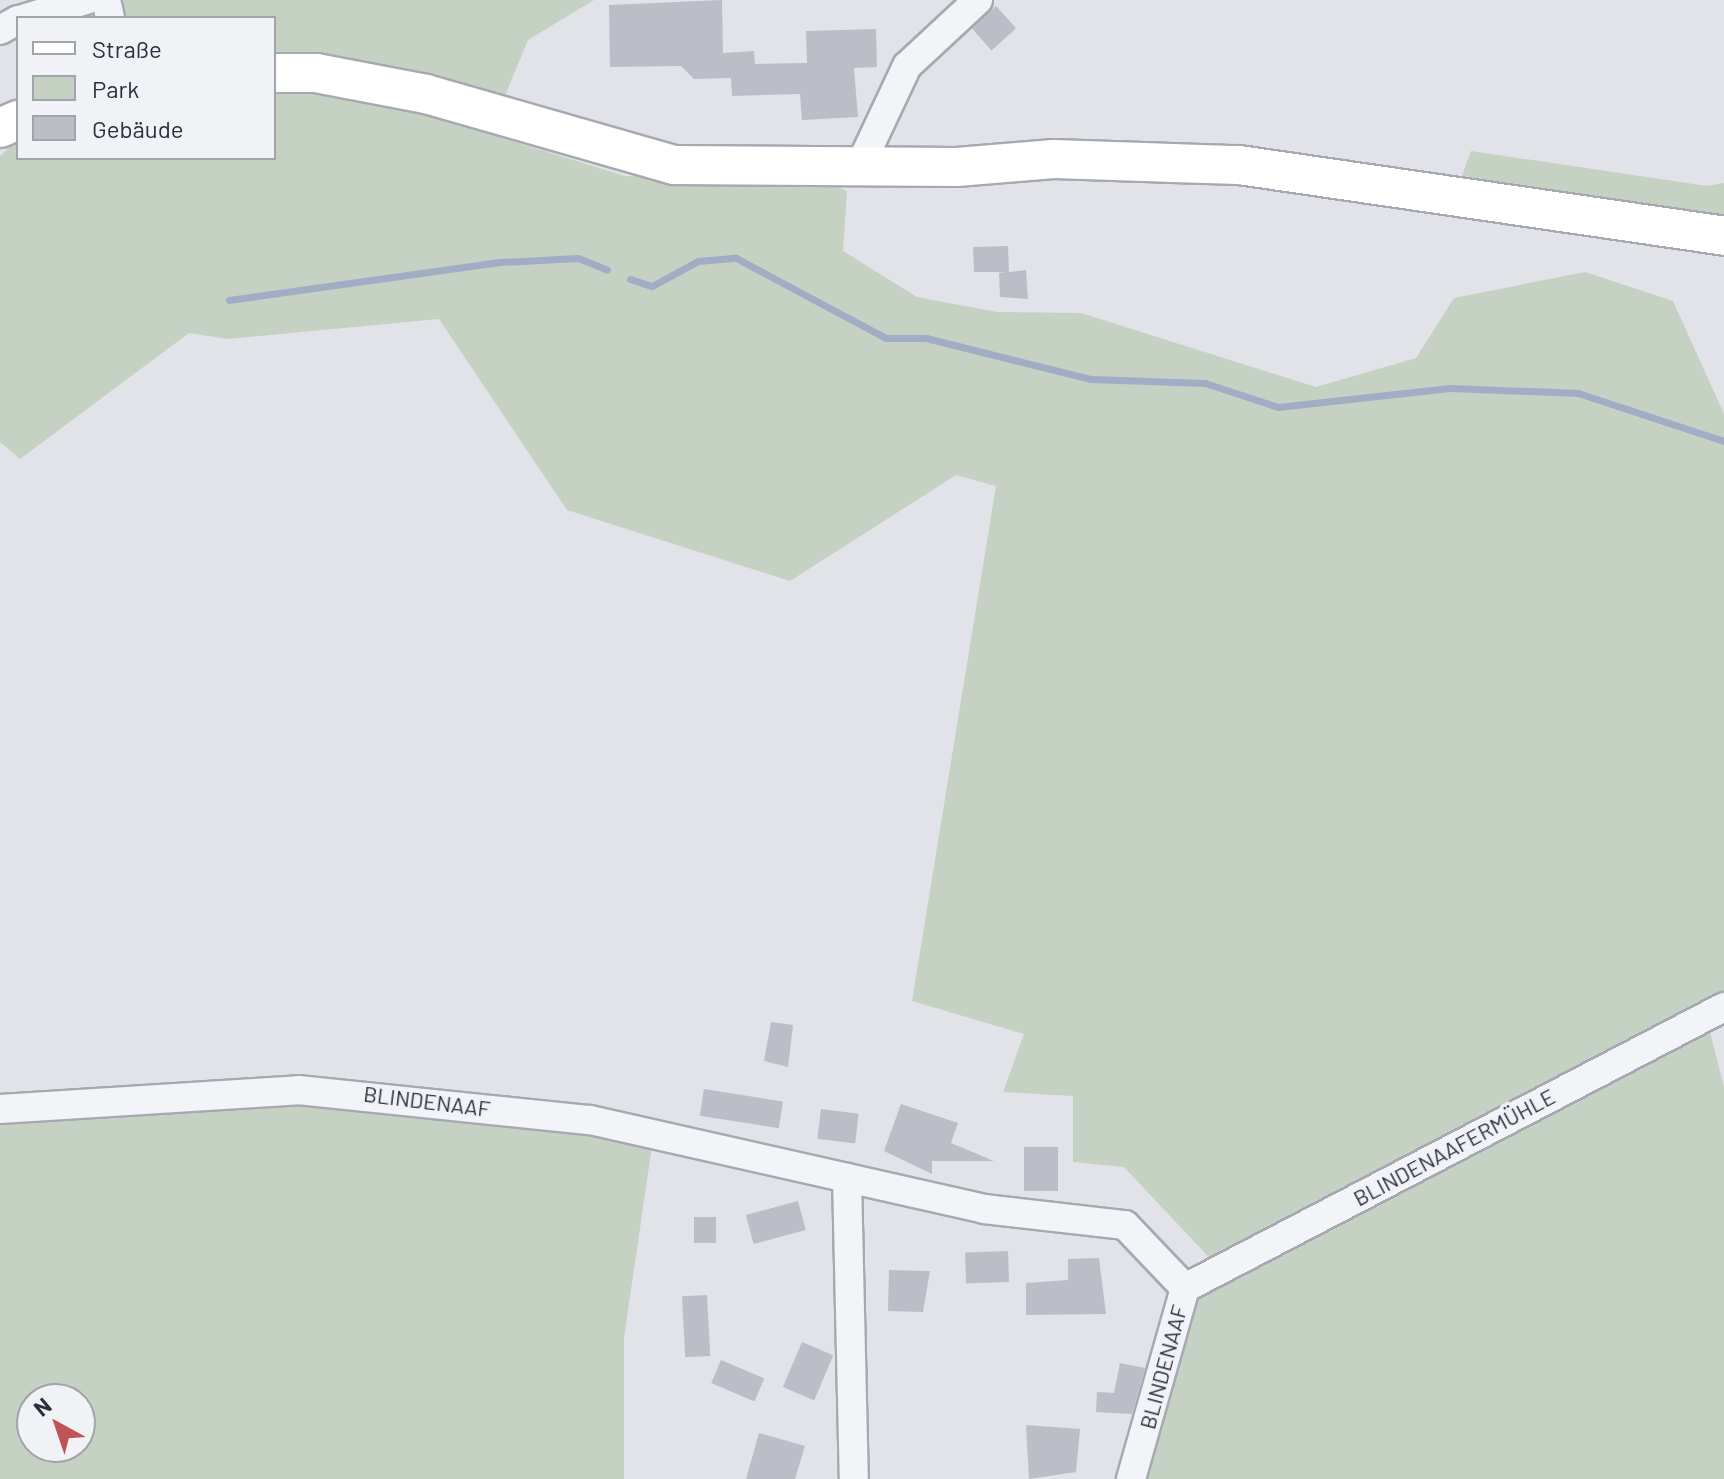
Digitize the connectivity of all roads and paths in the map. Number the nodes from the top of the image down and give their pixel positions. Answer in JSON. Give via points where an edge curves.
{"nodes":[{"id":1,"x":86,"y":0,"type":"edge"},
{"id":2,"x":978,"y":0,"type":"edge"},
{"id":3,"x":33,"y":16,"type":"edge"},
{"id":4,"x":276,"y":73,"type":"edge"},
{"id":5,"x":859,"y":168,"type":"junction"},
{"id":6,"x":1724,"y":236,"type":"edge"},
{"id":7,"x":1724,"y":1007,"type":"edge"},
{"id":8,"x":0,"y":1109,"type":"edge"},
{"id":9,"x":847,"y":1178,"type":"junction"},
{"id":10,"x":1185,"y":1288,"type":"junction"},
{"id":11,"x":854,"y":1479,"type":"edge"},
{"id":12,"x":1131,"y":1479,"type":"edge"}],
"edges":[{"from":1,"to":3,"type":"street"},
{"from":2,"to":5,"type":"street","via":[[907,66]]},
{"from":4,"to":5,"type":"main road","via":[[316,73],[426,94],[674,165]]},
{"from":5,"to":6,"type":"main road","via":[[1054,159],[1239,165]]},
{"from":7,"to":10,"type":"street","name":"BLINDENAAFERMÜHLE"},
{"from":8,"to":9,"type":"street","name":"BLINDENAAF","via":[[331,1090],[590,1120]]},
{"from":9,"to":10,"type":"street","name":"BLINDENAAF","via":[[984,1209],[1125,1225]]},
{"from":9,"to":11,"type":"street"},
{"from":10,"to":12,"type":"street","name":"BLINDENAAF"}]}
